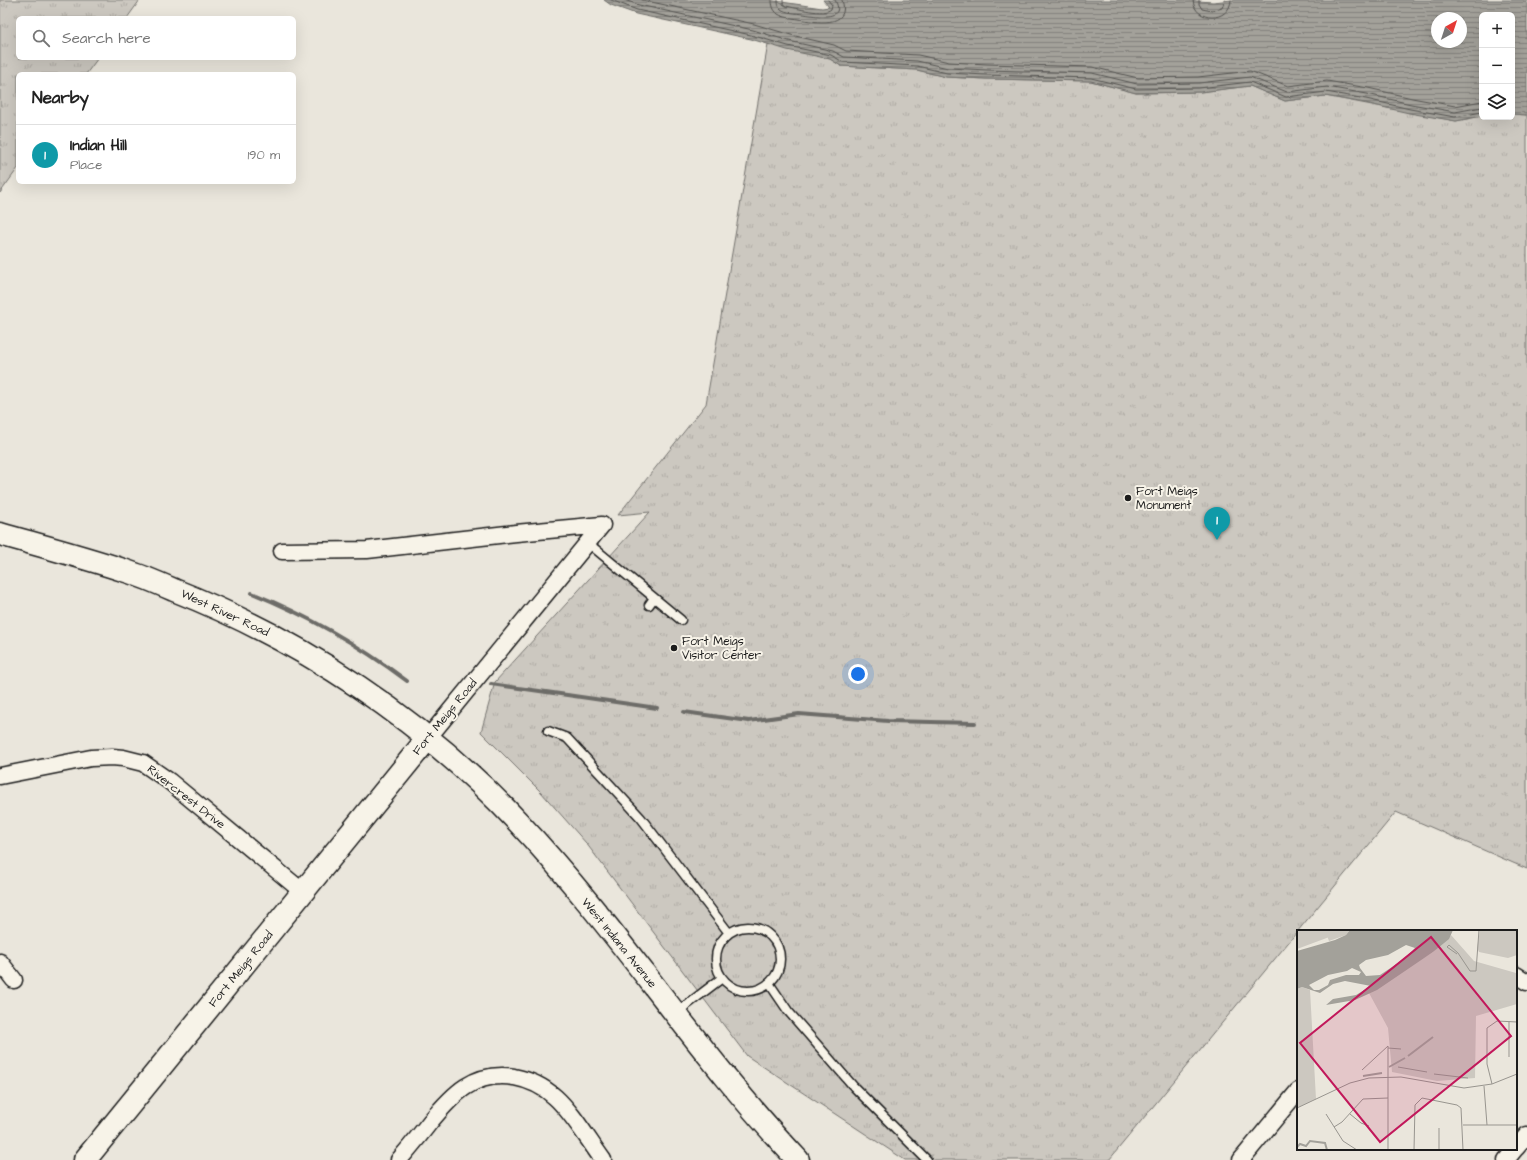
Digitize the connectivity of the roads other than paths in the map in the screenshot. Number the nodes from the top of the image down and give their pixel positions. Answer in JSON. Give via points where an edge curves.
{"nodes":[{"id":1,"x":0,"y":534,"type":"edge"},
{"id":2,"x":588,"y":543,"type":"junction"},
{"id":3,"x":282,"y":551,"type":"dead end"},
{"id":4,"x":654,"y":598,"type":"junction"},
{"id":5,"x":649,"y":605,"type":"dead end"},
{"id":6,"x":681,"y":620,"type":"dead end"},
{"id":7,"x":548,"y":731,"type":"dead end"},
{"id":8,"x":428,"y":738,"type":"junction"},
{"id":9,"x":0,"y":776,"type":"edge"},
{"id":10,"x":303,"y":892,"type":"junction"},
{"id":11,"x":729,"y":933,"type":"junction"},
{"id":12,"x":0,"y":962,"type":"edge"},
{"id":13,"x":1517,"y":976,"type":"edge"},
{"id":14,"x":722,"y":978,"type":"junction"},
{"id":15,"x":14,"y":980,"type":"dead end"},
{"id":16,"x":1527,"y":982,"type":"edge"},
{"id":17,"x":770,"y":984,"type":"junction"},
{"id":18,"x":675,"y":1013,"type":"junction"},
{"id":19,"x":1297,"y":1092,"type":"edge"},
{"id":20,"x":1527,"y":1135,"type":"edge"},
{"id":21,"x":1517,"y":1147,"type":"edge"},
{"id":22,"x":1514,"y":1150,"type":"edge"},
{"id":23,"x":84,"y":1160,"type":"edge"},
{"id":24,"x":399,"y":1160,"type":"edge"},
{"id":25,"x":603,"y":1160,"type":"edge"},
{"id":26,"x":798,"y":1160,"type":"edge"},
{"id":27,"x":927,"y":1160,"type":"edge"},
{"id":28,"x":1241,"y":1160,"type":"edge"},
{"id":29,"x":1506,"y":1160,"type":"edge"}],
"edges":[{"from":1,"to":8,"type":"main road","name":"West River Road","via":[[127,571],[246,621],[337,672]]},
{"from":2,"to":3,"type":"street","name":"Fort Meigs Road","via":[[602,525],[367,550]]},
{"from":2,"to":4,"type":"lane"},
{"from":2,"to":8,"type":"street","name":"Fort Meigs Road"},
{"from":4,"to":5,"type":"lane"},
{"from":4,"to":6,"type":"lane"},
{"from":7,"to":11,"type":"lane","via":[[567,738],[641,818]]},
{"from":8,"to":10,"type":"main road","name":"Fort Meigs Road"},
{"from":8,"to":18,"type":"main road","name":"West Indiana Avenue","via":[[518,821],[564,874]]},
{"from":9,"to":10,"type":"street","name":"Rivercrest Drive","via":[[92,758],[123,758],[143,763],[169,781]]},
{"from":10,"to":23,"type":"main road","name":"Fort Meigs Road"},
{"from":11,"to":14,"type":"lane","via":[[717,950],[716,960]]},
{"from":11,"to":17,"type":"lane","via":[[747,926],[766,932],[773,939],[778,947],[780,967]]},
{"from":12,"to":15,"type":"street"},
{"from":13,"to":16,"type":"street"},
{"from":14,"to":17,"type":"lane","via":[[740,990],[751,991]]},
{"from":14,"to":18,"type":"lane"},
{"from":17,"to":27,"type":"lane","via":[[788,1011],[854,1087]]},
{"from":18,"to":26,"type":"main road","name":"West Indiana Avenue"},
{"from":19,"to":28,"type":"street"},
{"from":20,"to":21,"type":"street"},
{"from":22,"to":29,"type":"street"},
{"from":24,"to":25,"type":"street","via":[[453,1095],[470,1084],[500,1076],[530,1081],[548,1091],[563,1105]]}]}
